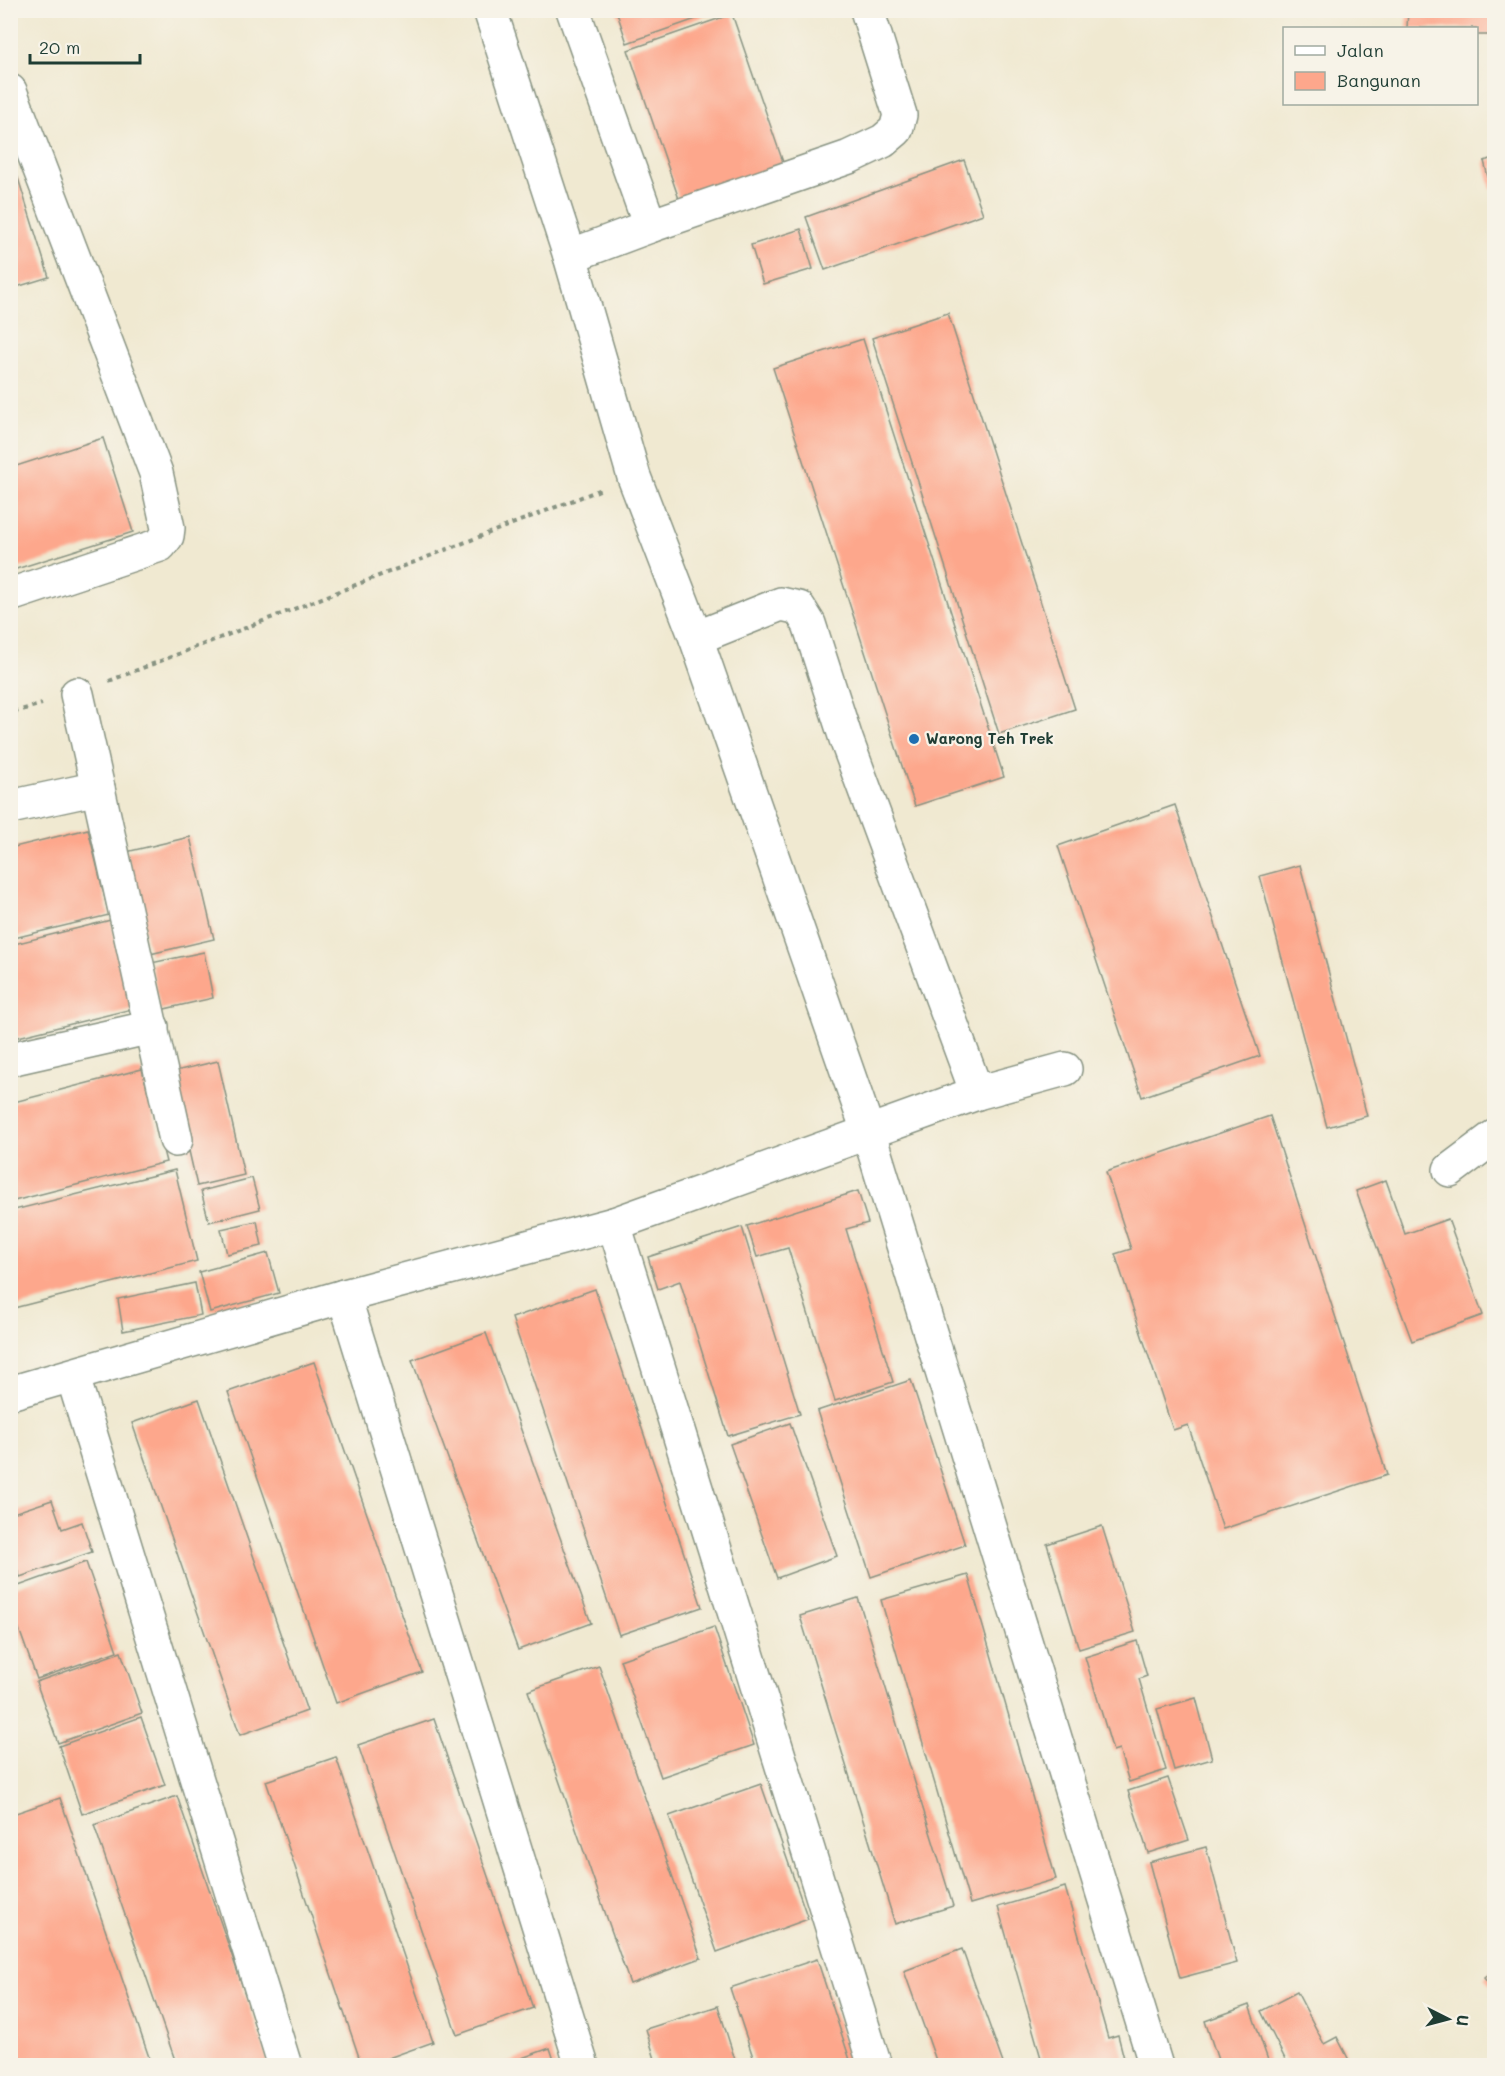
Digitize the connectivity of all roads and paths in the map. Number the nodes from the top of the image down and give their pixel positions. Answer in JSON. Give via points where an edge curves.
{"nodes":[{"id":1,"x":490,"y":10,"type":"edge"},
{"id":2,"x":573,"y":10,"type":"edge"},
{"id":3,"x":867,"y":10,"type":"edge"},
{"id":4,"x":12,"y":101,"type":"edge"},
{"id":5,"x":650,"y":226,"type":"junction"},
{"id":6,"x":570,"y":256,"type":"junction"},
{"id":7,"x":634,"y":477,"type":"junction"},
{"id":8,"x":10,"y":595,"type":"edge"},
{"id":9,"x":696,"y":638,"type":"junction"},
{"id":10,"x":77,"y":694,"type":"junction"},
{"id":11,"x":14,"y":712,"type":"dead end"},
{"id":12,"x":98,"y":788,"type":"junction"},
{"id":13,"x":10,"y":807,"type":"edge"},
{"id":14,"x":152,"y":1027,"type":"junction"},
{"id":15,"x":10,"y":1059,"type":"edge"},
{"id":16,"x":1065,"y":1069,"type":"dead end"},
{"id":17,"x":977,"y":1093,"type":"junction"},
{"id":18,"x":868,"y":1131,"type":"junction"},
{"id":19,"x":1494,"y":1137,"type":"edge"},
{"id":20,"x":176,"y":1140,"type":"dead end"},
{"id":21,"x":1450,"y":1170,"type":"dead end"},
{"id":22,"x":614,"y":1224,"type":"junction"},
{"id":23,"x":344,"y":1296,"type":"junction"},
{"id":24,"x":74,"y":1377,"type":"junction"},
{"id":25,"x":10,"y":1394,"type":"edge"},
{"id":26,"x":285,"y":2066,"type":"edge"},
{"id":27,"x":582,"y":2066,"type":"edge"},
{"id":28,"x":874,"y":2066,"type":"edge"},
{"id":29,"x":1156,"y":2066,"type":"edge"}],
"edges":[{"from":1,"to":6,"type":"street"},
{"from":2,"to":5,"type":"street"},
{"from":3,"to":5,"type":"street","via":[[896,97],[900,115],[896,130],[883,141],[849,157]]},
{"from":4,"to":8,"type":"street","via":[[156,473],[168,528],[160,545]]},
{"from":5,"to":6,"type":"street"},
{"from":6,"to":7,"type":"street"},
{"from":7,"to":9,"type":"street"},
{"from":7,"to":10,"type":"path"},
{"from":9,"to":17,"type":"street","via":[[782,604],[799,608],[809,624],[846,739]]},
{"from":9,"to":18,"type":"street"},
{"from":10,"to":11,"type":"path"},
{"from":10,"to":12,"type":"street"},
{"from":12,"to":13,"type":"street"},
{"from":12,"to":14,"type":"street"},
{"from":14,"to":15,"type":"street"},
{"from":14,"to":20,"type":"street"},
{"from":16,"to":17,"type":"street"},
{"from":17,"to":18,"type":"street"},
{"from":18,"to":22,"type":"street"},
{"from":18,"to":29,"type":"street"},
{"from":19,"to":21,"type":"street"},
{"from":22,"to":23,"type":"street"},
{"from":22,"to":28,"type":"street"},
{"from":23,"to":24,"type":"street"},
{"from":23,"to":27,"type":"street"},
{"from":24,"to":25,"type":"street"},
{"from":24,"to":26,"type":"street"}]}
